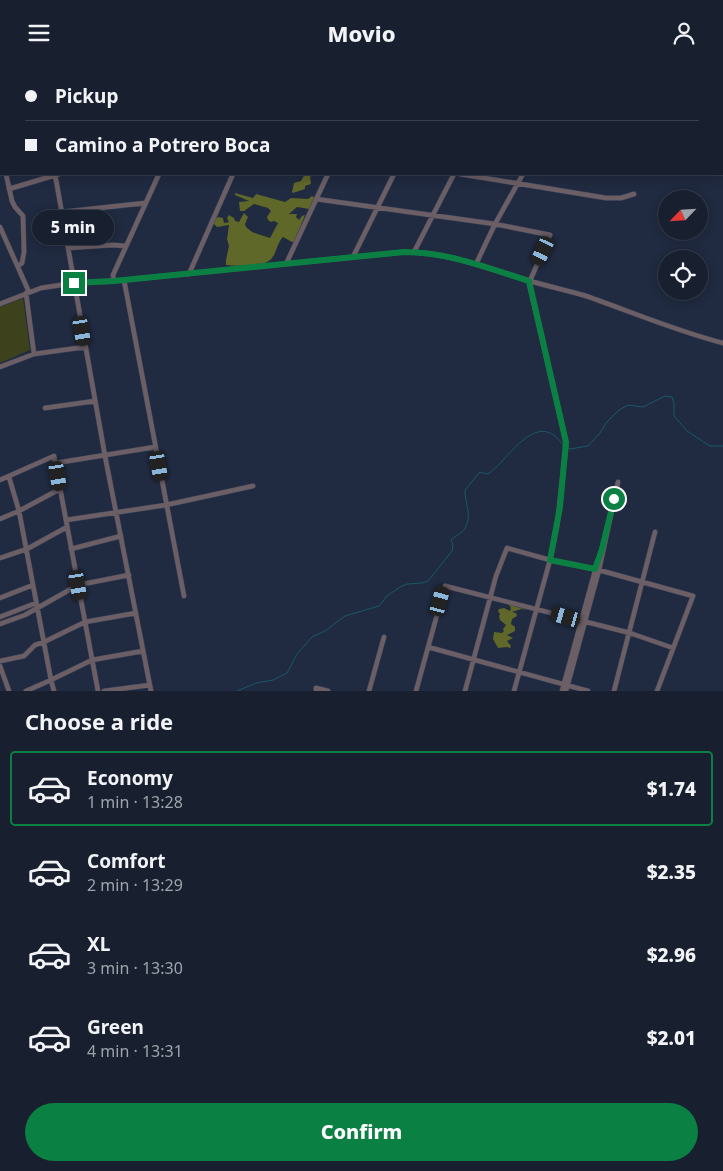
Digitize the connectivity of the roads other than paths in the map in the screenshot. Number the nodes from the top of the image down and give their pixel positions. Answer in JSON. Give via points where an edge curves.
{"nodes":[{"id":1,"x":6,"y":175,"type":"edge"},
{"id":2,"x":54,"y":175,"type":"edge"},
{"id":3,"x":57,"y":175,"type":"edge"},
{"id":4,"x":158,"y":175,"type":"edge"},
{"id":5,"x":232,"y":175,"type":"edge"},
{"id":6,"x":328,"y":175,"type":"edge"},
{"id":7,"x":394,"y":175,"type":"edge"},
{"id":8,"x":454,"y":175,"type":"edge"},
{"id":9,"x":466,"y":175,"type":"edge"},
{"id":10,"x":522,"y":175,"type":"edge"},
{"id":11,"x":518,"y":183,"type":"junction"},
{"id":12,"x":9,"y":189,"type":"junction"},
{"id":13,"x":634,"y":194,"type":"dead end"},
{"id":14,"x":316,"y":199,"type":"junction"},
{"id":15,"x":146,"y":203,"type":"junction"},
{"id":16,"x":378,"y":207,"type":"junction"},
{"id":17,"x":62,"y":212,"type":"junction"},
{"id":18,"x":434,"y":215,"type":"junction"},
{"id":19,"x":495,"y":224,"type":"junction"},
{"id":20,"x":0,"y":227,"type":"edge"},
{"id":21,"x":5,"y":239,"type":"junction"},
{"id":22,"x":0,"y":241,"type":"edge"},
{"id":23,"x":126,"y":246,"type":"junction"},
{"id":24,"x":68,"y":248,"type":"junction"},
{"id":25,"x":414,"y":252,"type":"junction"},
{"id":26,"x":353,"y":257,"type":"junction"},
{"id":27,"x":286,"y":264,"type":"junction"},
{"id":28,"x":476,"y":264,"type":"junction"},
{"id":29,"x":18,"y":266,"type":"junction"},
{"id":30,"x":189,"y":274,"type":"junction"},
{"id":31,"x":124,"y":280,"type":"junction"},
{"id":32,"x":114,"y":281,"type":"junction"},
{"id":33,"x":529,"y":281,"type":"junction"},
{"id":34,"x":74,"y":283,"type":"junction"},
{"id":35,"x":27,"y":292,"type":"junction"},
{"id":36,"x":0,"y":303,"type":"edge"},
{"id":37,"x":723,"y":343,"type":"edge"},
{"id":38,"x":85,"y":347,"type":"junction"},
{"id":39,"x":34,"y":354,"type":"junction"},
{"id":40,"x":0,"y":367,"type":"edge"},
{"id":41,"x":95,"y":401,"type":"junction"},
{"id":42,"x":45,"y":409,"type":"dead end"},
{"id":43,"x":155,"y":447,"type":"junction"},
{"id":44,"x":104,"y":456,"type":"junction"},
{"id":45,"x":56,"y":463,"type":"junction"},
{"id":46,"x":9,"y":477,"type":"junction"},
{"id":47,"x":0,"y":480,"type":"edge"},
{"id":48,"x":618,"y":482,"type":"dead end"},
{"id":49,"x":253,"y":486,"type":"dead end"},
{"id":50,"x":60,"y":489,"type":"junction"},
{"id":51,"x":166,"y":505,"type":"junction"},
{"id":52,"x":19,"y":511,"type":"junction"},
{"id":53,"x":116,"y":513,"type":"junction"},
{"id":54,"x":0,"y":519,"type":"edge"},
{"id":55,"x":66,"y":519,"type":"junction"},
{"id":56,"x":67,"y":527,"type":"junction"},
{"id":57,"x":655,"y":532,"type":"dead end"},
{"id":58,"x":121,"y":537,"type":"junction"},
{"id":59,"x":27,"y":549,"type":"junction"},
{"id":60,"x":71,"y":549,"type":"junction"},
{"id":61,"x":0,"y":558,"type":"edge"},
{"id":62,"x":550,"y":560,"type":"junction"},
{"id":63,"x":597,"y":569,"type":"junction"},
{"id":64,"x":129,"y":575,"type":"junction"},
{"id":65,"x":642,"y":582,"type":"junction"},
{"id":66,"x":33,"y":585,"type":"junction"},
{"id":67,"x":78,"y":585,"type":"junction"},
{"id":68,"x":184,"y":596,"type":"dead end"},
{"id":69,"x":0,"y":597,"type":"edge"},
{"id":70,"x":490,"y":597,"type":"junction"},
{"id":71,"x":37,"y":605,"type":"junction"},
{"id":72,"x":537,"y":609,"type":"junction"},
{"id":73,"x":136,"y":613,"type":"junction"},
{"id":74,"x":0,"y":617,"type":"edge"},
{"id":75,"x":583,"y":621,"type":"junction"},
{"id":76,"x":85,"y":622,"type":"junction"},
{"id":77,"x":0,"y":625,"type":"edge"},
{"id":78,"x":630,"y":633,"type":"junction"},
{"id":79,"x":384,"y":637,"type":"dead end"},
{"id":80,"x":44,"y":642,"type":"junction"},
{"id":81,"x":428,"y":647,"type":"junction"},
{"id":82,"x":674,"y":648,"type":"junction"},
{"id":83,"x":143,"y":651,"type":"junction"},
{"id":84,"x":92,"y":660,"type":"junction"},
{"id":85,"x":0,"y":661,"type":"edge"},
{"id":86,"x":473,"y":661,"type":"junction"},
{"id":87,"x":0,"y":666,"type":"edge"},
{"id":88,"x":519,"y":673,"type":"junction"},
{"id":89,"x":51,"y":680,"type":"junction"},
{"id":90,"x":150,"y":685,"type":"junction"},
{"id":91,"x":566,"y":687,"type":"edge"},
{"id":92,"x":9,"y":691,"type":"edge"},
{"id":93,"x":26,"y":691,"type":"edge"},
{"id":94,"x":54,"y":691,"type":"edge"},
{"id":95,"x":98,"y":691,"type":"edge"},
{"id":96,"x":104,"y":691,"type":"edge"},
{"id":97,"x":151,"y":691,"type":"edge"},
{"id":98,"x":316,"y":691,"type":"edge"},
{"id":99,"x":328,"y":691,"type":"edge"},
{"id":100,"x":369,"y":691,"type":"edge"},
{"id":101,"x":416,"y":691,"type":"edge"},
{"id":102,"x":465,"y":691,"type":"edge"},
{"id":103,"x":514,"y":691,"type":"edge"},
{"id":104,"x":562,"y":691,"type":"edge"},
{"id":105,"x":588,"y":691,"type":"edge"},
{"id":106,"x":614,"y":691,"type":"edge"},
{"id":107,"x":657,"y":691,"type":"edge"}],
"edges":[{"from":1,"to":12,"type":"street"},
{"from":2,"to":12,"type":"street"},
{"from":3,"to":17,"type":"street"},
{"from":4,"to":15,"type":"street"},
{"from":5,"to":30,"type":"street"},
{"from":6,"to":14,"type":"street"},
{"from":7,"to":16,"type":"street"},
{"from":8,"to":18,"type":"street"},
{"from":9,"to":11,"type":"street"},
{"from":10,"to":11,"type":"street"},
{"from":11,"to":13,"type":"street","via":[[606,198]]},
{"from":11,"to":19,"type":"street"},
{"from":12,"to":29,"type":"street","via":[[13,205],[23,215],[24,252]]},
{"from":14,"to":16,"type":"street"},
{"from":14,"to":27,"type":"street"},
{"from":15,"to":17,"type":"street"},
{"from":15,"to":23,"type":"street"},
{"from":16,"to":18,"type":"street"},
{"from":16,"to":26,"type":"street"},
{"from":17,"to":24,"type":"street"},
{"from":18,"to":19,"type":"street"},
{"from":18,"to":25,"type":"street"},
{"from":19,"to":28,"type":"street"},
{"from":19,"to":33,"type":"street","via":[[550,235]]},
{"from":20,"to":21,"type":"street"},
{"from":21,"to":22,"type":"street"},
{"from":21,"to":29,"type":"street"},
{"from":23,"to":24,"type":"street"},
{"from":23,"to":32,"type":"street","via":[[113,275]]},
{"from":24,"to":34,"type":"street"},
{"from":25,"to":26,"type":"street"},
{"from":25,"to":28,"type":"street","via":[[435,253]]},
{"from":26,"to":27,"type":"street"},
{"from":27,"to":30,"type":"street"},
{"from":28,"to":33,"type":"street"},
{"from":29,"to":35,"type":"street"},
{"from":30,"to":31,"type":"street"},
{"from":31,"to":32,"type":"street"},
{"from":31,"to":43,"type":"street"},
{"from":32,"to":34,"type":"street"},
{"from":33,"to":37,"type":"street"},
{"from":33,"to":62,"type":"street","via":[[565,448]]},
{"from":34,"to":35,"type":"street"},
{"from":34,"to":38,"type":"street"},
{"from":35,"to":36,"type":"street"},
{"from":35,"to":39,"type":"street"},
{"from":38,"to":39,"type":"street"},
{"from":38,"to":41,"type":"street"},
{"from":39,"to":40,"type":"street"},
{"from":41,"to":42,"type":"street"},
{"from":41,"to":44,"type":"street"},
{"from":43,"to":44,"type":"street"},
{"from":43,"to":51,"type":"street"},
{"from":44,"to":45,"type":"street"},
{"from":44,"to":53,"type":"street"},
{"from":45,"to":46,"type":"street","via":[[54,456]]},
{"from":45,"to":50,"type":"street"},
{"from":46,"to":47,"type":"street"},
{"from":46,"to":52,"type":"street"},
{"from":48,"to":63,"type":"street"},
{"from":49,"to":51,"type":"street"},
{"from":50,"to":52,"type":"street"},
{"from":50,"to":55,"type":"street"},
{"from":51,"to":53,"type":"street"},
{"from":51,"to":68,"type":"street"},
{"from":52,"to":54,"type":"street"},
{"from":52,"to":59,"type":"street"},
{"from":53,"to":55,"type":"street"},
{"from":53,"to":58,"type":"street"},
{"from":55,"to":56,"type":"street"},
{"from":56,"to":59,"type":"street"},
{"from":56,"to":60,"type":"street"},
{"from":57,"to":65,"type":"street"},
{"from":58,"to":60,"type":"street"},
{"from":58,"to":64,"type":"street"},
{"from":59,"to":61,"type":"street"},
{"from":59,"to":66,"type":"street"},
{"from":60,"to":67,"type":"street"},
{"from":62,"to":63,"type":"street"},
{"from":62,"to":70,"type":"street","via":[[507,548]]},
{"from":62,"to":72,"type":"street"},
{"from":63,"to":65,"type":"street"},
{"from":63,"to":75,"type":"street"},
{"from":64,"to":67,"type":"street"},
{"from":64,"to":73,"type":"street"},
{"from":65,"to":78,"type":"street"},
{"from":65,"to":82,"type":"street","via":[[693,597]]},
{"from":66,"to":69,"type":"street"},
{"from":66,"to":71,"type":"street"},
{"from":67,"to":71,"type":"street"},
{"from":67,"to":76,"type":"street"},
{"from":70,"to":72,"type":"street"},
{"from":70,"to":81,"type":"street","via":[[444,586]]},
{"from":70,"to":86,"type":"street"},
{"from":71,"to":74,"type":"street"},
{"from":71,"to":77,"type":"street"},
{"from":71,"to":80,"type":"street"},
{"from":72,"to":75,"type":"street"},
{"from":72,"to":88,"type":"street"},
{"from":73,"to":76,"type":"street"},
{"from":73,"to":83,"type":"street"},
{"from":75,"to":78,"type":"street"},
{"from":75,"to":91,"type":"street"},
{"from":76,"to":80,"type":"street"},
{"from":76,"to":84,"type":"street"},
{"from":78,"to":82,"type":"street"},
{"from":78,"to":106,"type":"street"},
{"from":79,"to":100,"type":"street"},
{"from":80,"to":85,"type":"street","via":[[35,645],[24,656]]},
{"from":80,"to":89,"type":"street"},
{"from":81,"to":86,"type":"street"},
{"from":81,"to":101,"type":"street"},
{"from":82,"to":107,"type":"street"},
{"from":83,"to":84,"type":"street"},
{"from":83,"to":90,"type":"street"},
{"from":84,"to":89,"type":"street"},
{"from":84,"to":95,"type":"street"},
{"from":86,"to":88,"type":"street"},
{"from":86,"to":102,"type":"street"},
{"from":87,"to":92,"type":"street"},
{"from":88,"to":91,"type":"street"},
{"from":88,"to":103,"type":"street"},
{"from":89,"to":93,"type":"street"},
{"from":89,"to":94,"type":"street"},
{"from":90,"to":96,"type":"street"},
{"from":90,"to":97,"type":"street"},
{"from":91,"to":104,"type":"street"},
{"from":91,"to":105,"type":"street"},
{"from":98,"to":99,"type":"street","via":[[316,688]]}]}
